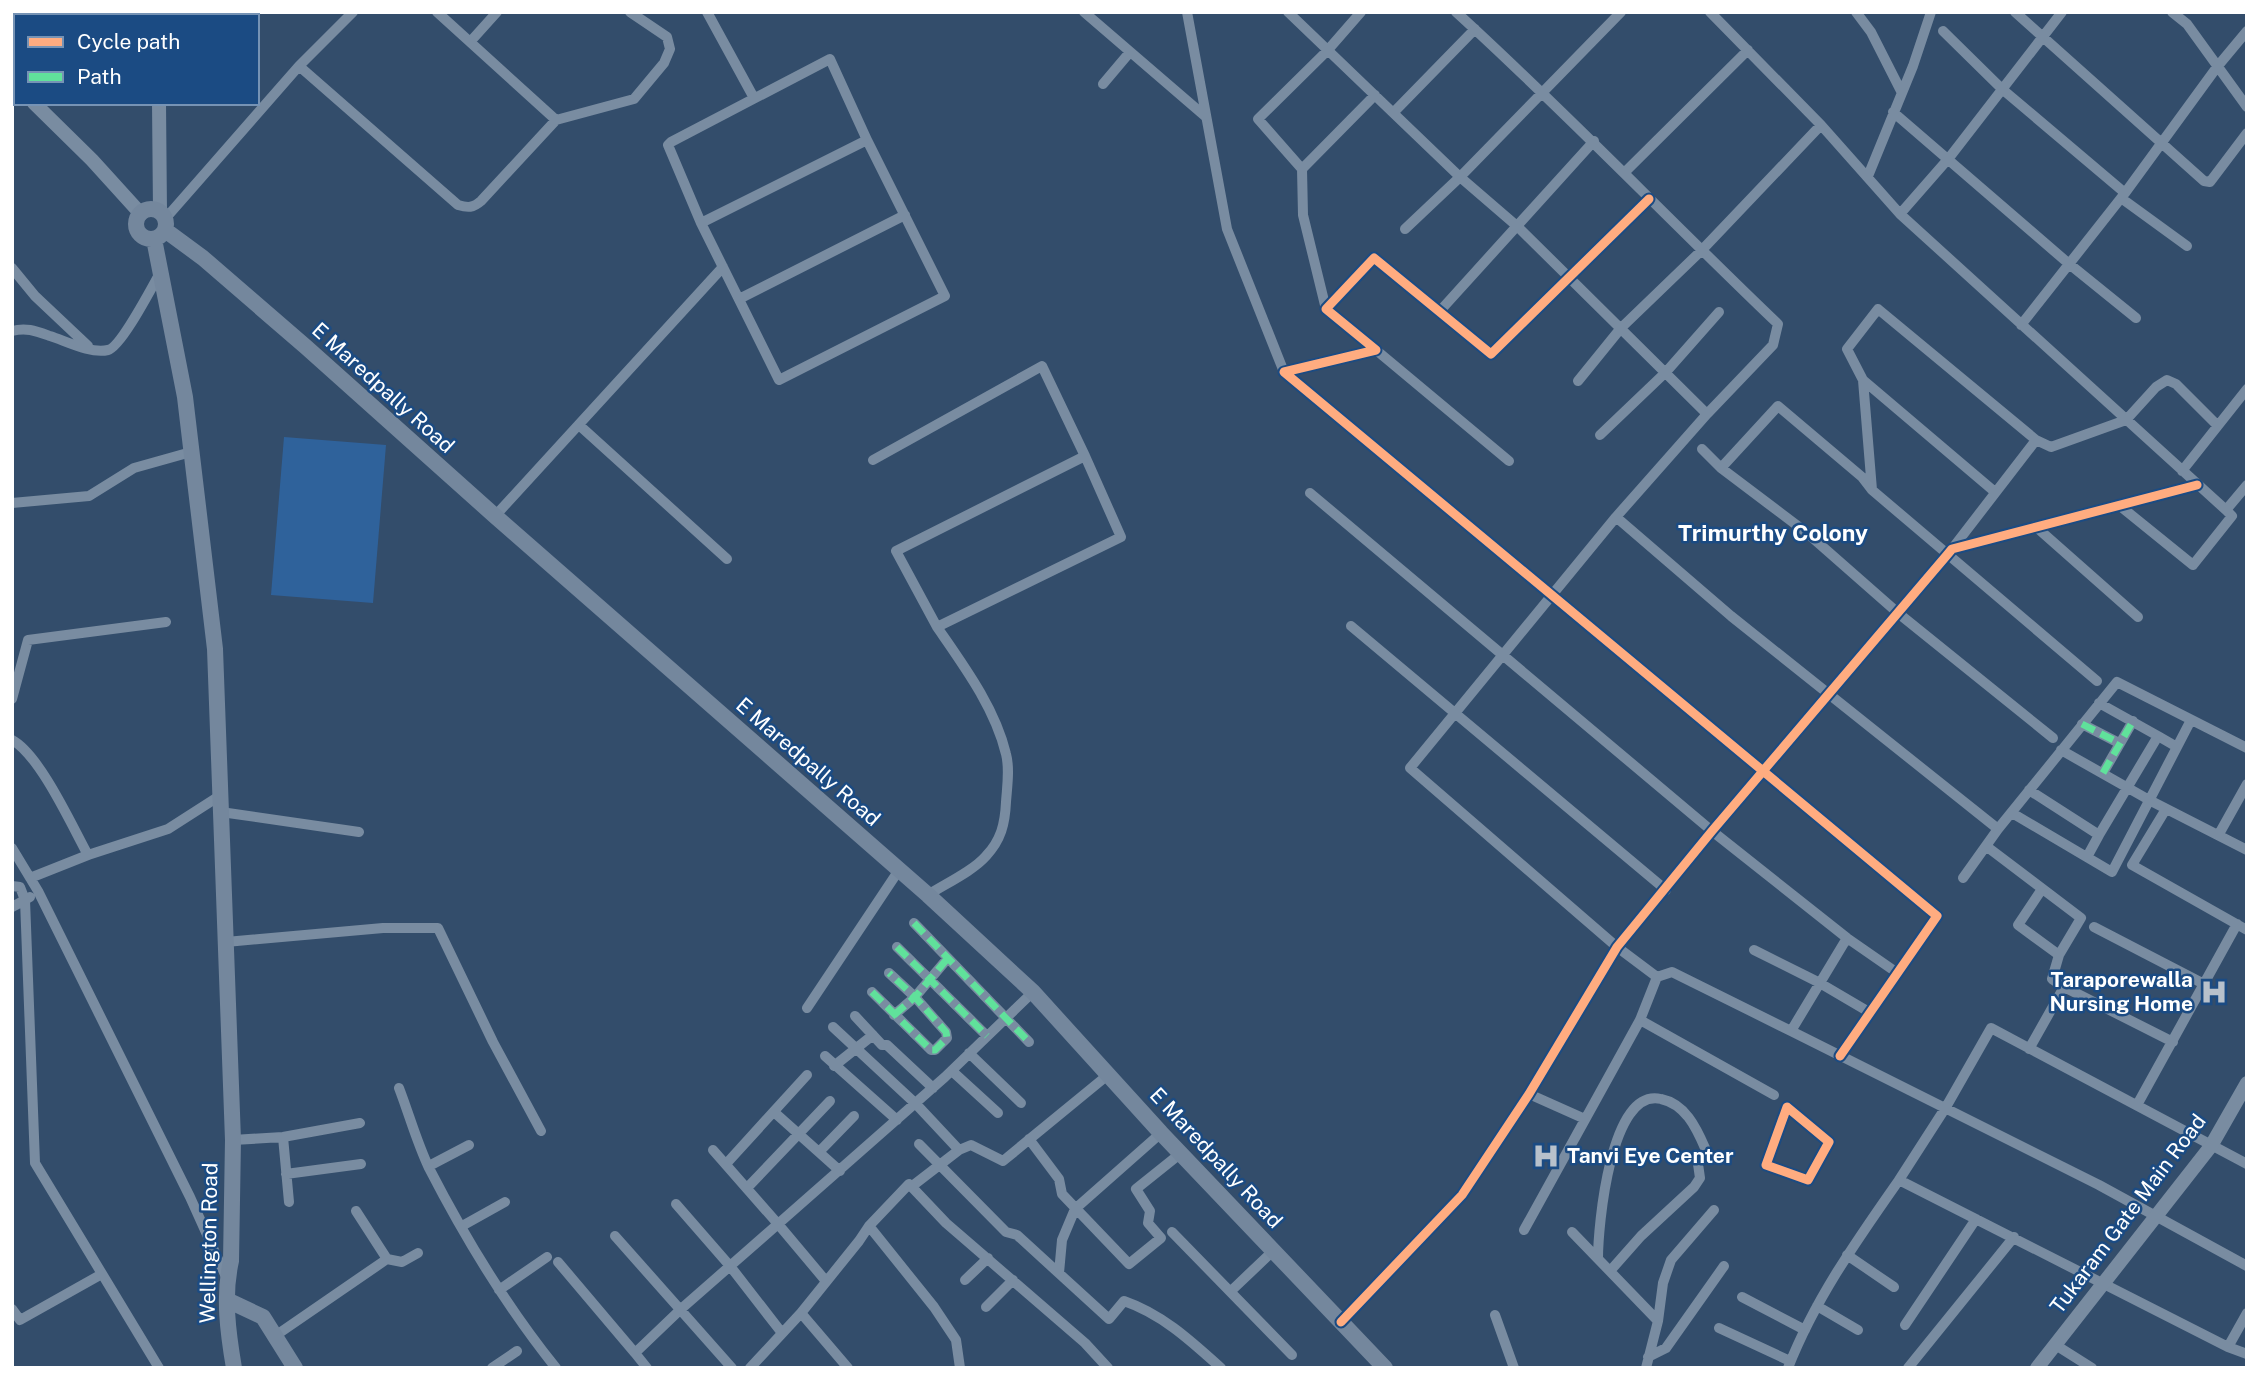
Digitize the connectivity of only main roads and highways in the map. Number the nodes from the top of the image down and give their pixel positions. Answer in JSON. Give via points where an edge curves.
{"nodes":[{"id":1,"x":161,"y":225,"type":"junction"},
{"id":2,"x":227,"y":1300,"type":"junction"},
{"id":3,"x":234,"y":1368,"type":"edge"},
{"id":4,"x":295,"y":1368,"type":"edge"},
{"id":5,"x":1385,"y":1368,"type":"edge"}],
"edges":[{"from":1,"to":1,"type":"main road","via":[[145,238],[136,224],[150,209]]},
{"from":1,"to":2,"type":"main road","name":"Wellington Road","via":[[160,273],[185,397],[215,649],[233,1140]]},
{"from":1,"to":5,"type":"main road","name":"E Maredpally Road","via":[[306,347],[1032,992]]},
{"from":2,"to":3,"type":"main road","name":"Wellington Road"},
{"from":2,"to":4,"type":"main road","via":[[263,1317]]}]}
